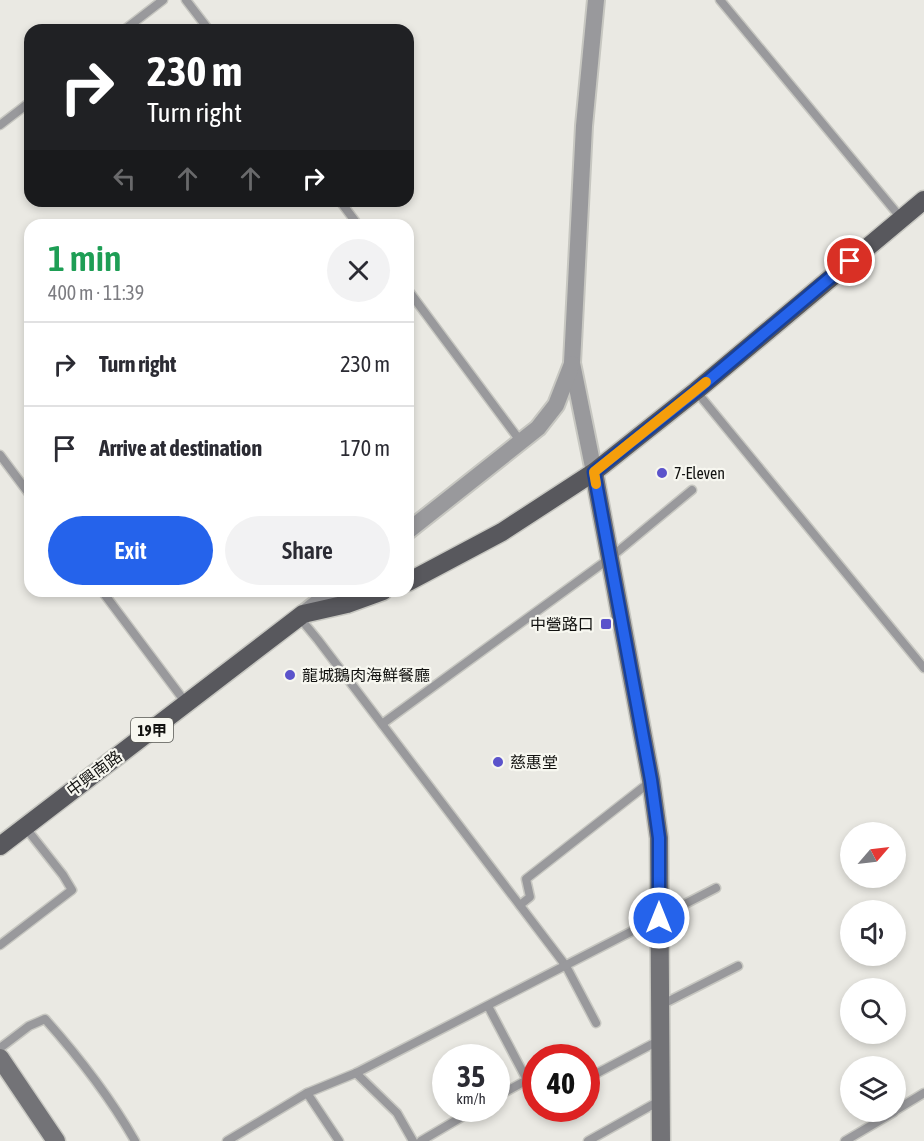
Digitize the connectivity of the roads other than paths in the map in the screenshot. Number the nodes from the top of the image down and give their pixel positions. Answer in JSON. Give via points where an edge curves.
{"nodes":[{"id":1,"x":163,"y":0,"type":"edge"},
{"id":2,"x":186,"y":0,"type":"edge"},
{"id":3,"x":596,"y":0,"type":"edge"},
{"id":4,"x":720,"y":0,"type":"edge"},
{"id":5,"x":132,"y":24,"type":"edge"},
{"id":6,"x":204,"y":24,"type":"edge"},
{"id":7,"x":24,"y":107,"type":"edge"},
{"id":8,"x":0,"y":125,"type":"edge"},
{"id":9,"x":924,"y":200,"type":"edge"},
{"id":10,"x":901,"y":218,"type":"junction"},
{"id":11,"x":414,"y":298,"type":"edge"},
{"id":12,"x":572,"y":363,"type":"junction"},
{"id":13,"x":696,"y":391,"type":"junction"},
{"id":14,"x":521,"y":442,"type":"junction"},
{"id":15,"x":0,"y":456,"type":"edge"},
{"id":16,"x":594,"y":472,"type":"junction"},
{"id":17,"x":24,"y":487,"type":"edge"},
{"id":18,"x":692,"y":490,"type":"dead end"},
{"id":19,"x":414,"y":526,"type":"edge"},
{"id":20,"x":610,"y":558,"type":"junction"},
{"id":21,"x":414,"y":579,"type":"edge"},
{"id":22,"x":106,"y":597,"type":"edge"},
{"id":23,"x":324,"y":597,"type":"edge"},
{"id":24,"x":366,"y":597,"type":"edge"},
{"id":25,"x":301,"y":615,"type":"junction"},
{"id":26,"x":924,"y":668,"type":"edge"},
{"id":27,"x":186,"y":704,"type":"junction"},
{"id":28,"x":382,"y":724,"type":"junction"},
{"id":29,"x":651,"y":780,"type":"junction"},
{"id":30,"x":25,"y":827,"type":"junction"},
{"id":31,"x":0,"y":846,"type":"edge"},
{"id":32,"x":716,"y":888,"type":"dead end"},
{"id":33,"x":520,"y":905,"type":"junction"},
{"id":34,"x":659,"y":918,"type":"junction"},
{"id":35,"x":0,"y":945,"type":"edge"},
{"id":36,"x":566,"y":966,"type":"junction"},
{"id":37,"x":738,"y":966,"type":"dead end"},
{"id":38,"x":659,"y":1005,"type":"junction"},
{"id":39,"x":488,"y":1006,"type":"junction"},
{"id":40,"x":596,"y":1023,"type":"dead end"},
{"id":41,"x":660,"y":1040,"type":"junction"},
{"id":42,"x":1,"y":1059,"type":"edge"},
{"id":43,"x":522,"y":1071,"type":"edge"},
{"id":44,"x":600,"y":1072,"type":"edge"},
{"id":45,"x":356,"y":1073,"type":"junction"},
{"id":46,"x":307,"y":1093,"type":"junction"},
{"id":47,"x":924,"y":1093,"type":"edge"},
{"id":48,"x":661,"y":1100,"type":"junction"},
{"id":49,"x":906,"y":1104,"type":"edge"},
{"id":50,"x":453,"y":1122,"type":"edge"},
{"id":51,"x":877,"y":1122,"type":"edge"},
{"id":52,"x":56,"y":1141,"type":"edge"},
{"id":53,"x":135,"y":1141,"type":"edge"},
{"id":54,"x":227,"y":1141,"type":"edge"},
{"id":55,"x":339,"y":1141,"type":"edge"},
{"id":56,"x":413,"y":1141,"type":"edge"},
{"id":57,"x":421,"y":1141,"type":"edge"},
{"id":58,"x":588,"y":1141,"type":"edge"},
{"id":59,"x":661,"y":1141,"type":"edge"},
{"id":60,"x":845,"y":1141,"type":"edge"}],
"edges":[{"from":1,"to":5,"type":"lane"},
{"from":2,"to":6,"type":"lane"},
{"from":3,"to":12,"type":"street","via":[[584,126]]},
{"from":4,"to":10,"type":"lane"},
{"from":7,"to":8,"type":"lane"},
{"from":9,"to":10,"type":"main road"},
{"from":10,"to":13,"type":"main road"},
{"from":11,"to":14,"type":"lane"},
{"from":12,"to":14,"type":"street","via":[[556,405]]},
{"from":12,"to":16,"type":"street"},
{"from":13,"to":16,"type":"main road"},
{"from":13,"to":26,"type":"lane"},
{"from":14,"to":19,"type":"street"},
{"from":15,"to":17,"type":"lane"},
{"from":16,"to":20,"type":"street"},
{"from":16,"to":21,"type":"main road","via":[[502,532]]},
{"from":18,"to":20,"type":"lane"},
{"from":20,"to":28,"type":"lane"},
{"from":20,"to":29,"type":"street"},
{"from":22,"to":27,"type":"lane"},
{"from":23,"to":25,"type":"street"},
{"from":24,"to":25,"type":"main road","number":"19甲"},
{"from":25,"to":27,"type":"main road","name":"中興南路","number":"19甲"},
{"from":25,"to":28,"type":"lane"},
{"from":27,"to":30,"type":"main road","name":"中興南路","number":"19甲"},
{"from":28,"to":33,"type":"lane"},
{"from":29,"to":33,"type":"lane","via":[[526,879],[530,897]]},
{"from":29,"to":34,"type":"street","via":[[659,838]]},
{"from":30,"to":31,"type":"main road","name":"中興南路","number":"19甲"},
{"from":30,"to":35,"type":"lane","via":[[72,890]]},
{"from":32,"to":34,"type":"lane"},
{"from":33,"to":36,"type":"lane"},
{"from":34,"to":36,"type":"lane"},
{"from":34,"to":38,"type":"street"},
{"from":36,"to":39,"type":"lane"},
{"from":36,"to":40,"type":"lane"},
{"from":37,"to":38,"type":"lane"},
{"from":38,"to":41,"type":"street"},
{"from":39,"to":43,"type":"lane"},
{"from":39,"to":45,"type":"lane"},
{"from":41,"to":44,"type":"lane"},
{"from":41,"to":48,"type":"street"},
{"from":42,"to":52,"type":"street"},
{"from":42,"to":53,"type":"lane","via":[[30,1026],[45,1019],[68,1045]]},
{"from":45,"to":46,"type":"lane"},
{"from":45,"to":56,"type":"lane","via":[[397,1113]]},
{"from":46,"to":54,"type":"lane"},
{"from":46,"to":55,"type":"lane"},
{"from":47,"to":49,"type":"lane"},
{"from":48,"to":58,"type":"lane"},
{"from":48,"to":59,"type":"street"},
{"from":50,"to":57,"type":"lane"},
{"from":51,"to":60,"type":"lane"}]}
